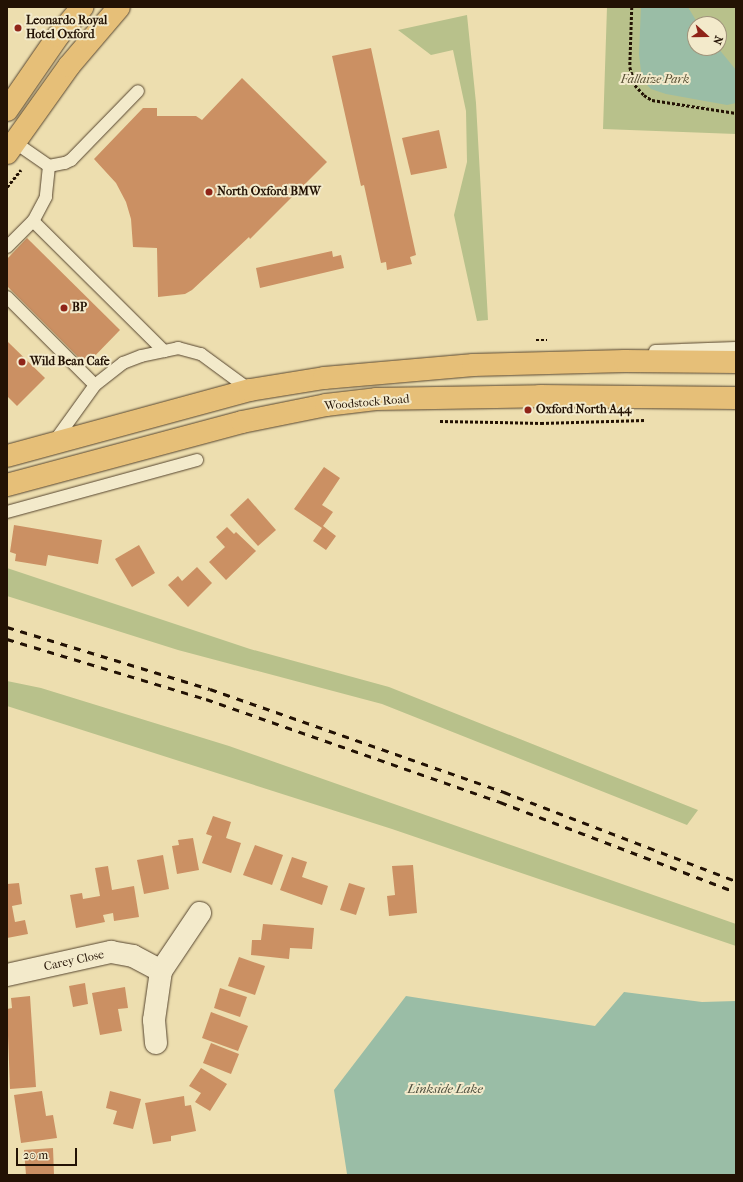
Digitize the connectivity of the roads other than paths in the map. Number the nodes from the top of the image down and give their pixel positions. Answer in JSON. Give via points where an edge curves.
{"nodes":[{"id":1,"x":82,"y":7,"type":"edge"},
{"id":2,"x":119,"y":7,"type":"edge"},
{"id":3,"x":138,"y":91,"type":"dead end"},
{"id":4,"x":7,"y":110,"type":"edge"},
{"id":5,"x":10,"y":144,"type":"edge"},
{"id":6,"x":49,"y":166,"type":"junction"},
{"id":7,"x":33,"y":221,"type":"junction"},
{"id":8,"x":7,"y":248,"type":"edge"},
{"id":9,"x":7,"y":298,"type":"edge"},
{"id":10,"x":736,"y":348,"type":"edge"},
{"id":11,"x":164,"y":351,"type":"junction"},
{"id":12,"x":736,"y":362,"type":"edge"},
{"id":13,"x":535,"y":363,"type":"junction"},
{"id":14,"x":96,"y":385,"type":"junction"},
{"id":15,"x":250,"y":390,"type":"junction"},
{"id":16,"x":736,"y":398,"type":"edge"},
{"id":17,"x":54,"y":443,"type":"junction"},
{"id":18,"x":7,"y":456,"type":"edge"},
{"id":19,"x":197,"y":460,"type":"dead end"},
{"id":20,"x":7,"y":485,"type":"edge"},
{"id":21,"x":7,"y":512,"type":"edge"},
{"id":22,"x":200,"y":913,"type":"dead end"},
{"id":23,"x":161,"y":971,"type":"junction"},
{"id":24,"x":7,"y":975,"type":"edge"},
{"id":25,"x":156,"y":1042,"type":"dead end"}],
"edges":[{"from":1,"to":4,"type":"highway","via":[[58,36]]},
{"from":2,"to":5,"type":"highway","via":[[69,66]]},
{"from":3,"to":6,"type":"lane","via":[[71,160]]},
{"from":5,"to":6,"type":"lane"},
{"from":6,"to":7,"type":"lane","via":[[46,197]]},
{"from":7,"to":8,"type":"lane"},
{"from":7,"to":11,"type":"lane"},
{"from":9,"to":14,"type":"lane"},
{"from":10,"to":13,"type":"lane","via":[[559,354]]},
{"from":11,"to":14,"type":"lane","via":[[123,363]]},
{"from":11,"to":15,"type":"lane","via":[[178,348],[201,354]]},
{"from":12,"to":13,"type":"highway"},
{"from":13,"to":15,"type":"highway","via":[[398,370]]},
{"from":14,"to":17,"type":"lane"},
{"from":15,"to":17,"type":"highway"},
{"from":16,"to":20,"type":"highway","name":"Woodstock Road","via":[[540,396],[376,399],[326,405],[242,422]]},
{"from":17,"to":18,"type":"highway"},
{"from":19,"to":21,"type":"lane"},
{"from":22,"to":23,"type":"street"},
{"from":23,"to":24,"type":"street","name":"Carey Close","via":[[133,956],[111,952]]},
{"from":23,"to":25,"type":"street","via":[[154,1020]]}]}
